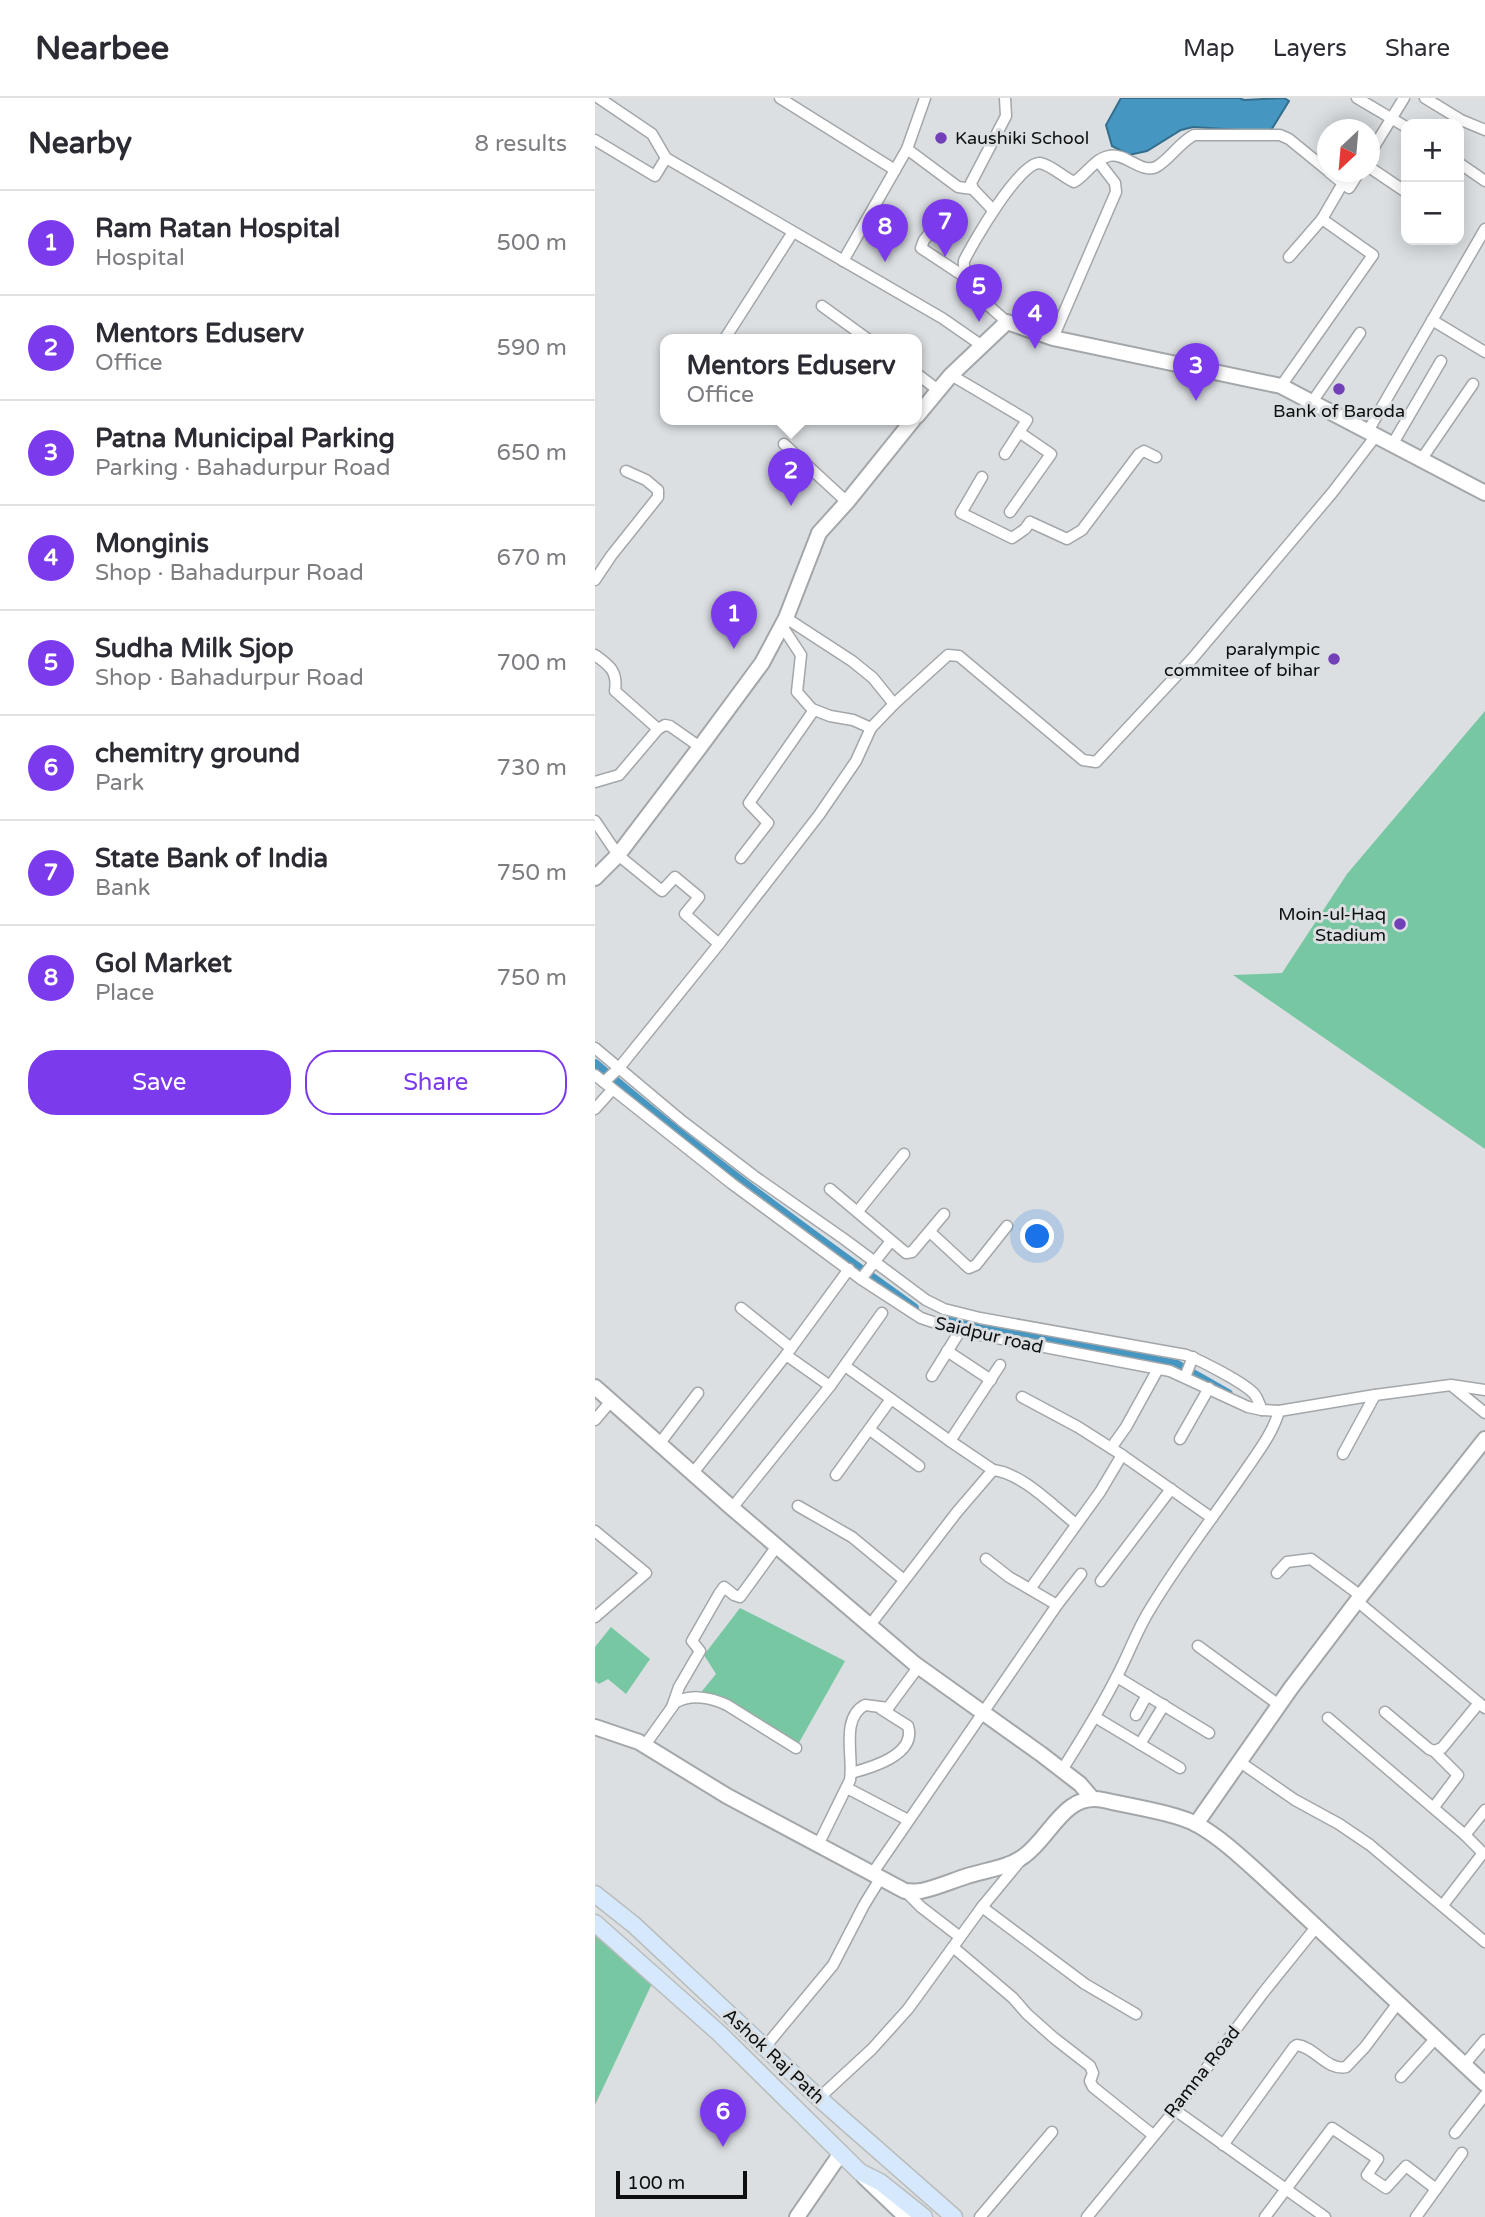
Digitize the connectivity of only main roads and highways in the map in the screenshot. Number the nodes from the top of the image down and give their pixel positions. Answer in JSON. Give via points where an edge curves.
{"nodes":[{"id":1,"x":922,"y":410,"type":"edge"},
{"id":2,"x":909,"y":425,"type":"edge"},
{"id":3,"x":1485,"y":492,"type":"edge"},
{"id":4,"x":595,"y":878,"type":"edge"},
{"id":5,"x":595,"y":1387,"type":"edge"},
{"id":6,"x":1485,"y":1439,"type":"edge"},
{"id":7,"x":595,"y":1727,"type":"edge"},
{"id":8,"x":1092,"y":1798,"type":"junction"},
{"id":9,"x":1196,"y":1824,"type":"junction"},
{"id":10,"x":595,"y":1895,"type":"edge"},
{"id":11,"x":595,"y":1923,"type":"edge"},
{"id":12,"x":1485,"y":2084,"type":"edge"},
{"id":13,"x":815,"y":2095,"type":"junction"},
{"id":14,"x":795,"y":2107,"type":"junction"},
{"id":15,"x":841,"y":2153,"type":"junction"},
{"id":16,"x":860,"y":2172,"type":"junction"},
{"id":17,"x":797,"y":2217,"type":"edge"},
{"id":18,"x":906,"y":2217,"type":"edge"},
{"id":19,"x":924,"y":2217,"type":"edge"},
{"id":20,"x":954,"y":2217,"type":"edge"}],
"edges":[{"from":1,"to":3,"type":"main road","via":[[1007,322],[1053,338],[1281,386]]},
{"from":2,"to":4,"type":"main road","via":[[819,533],[784,622],[748,683],[618,855]]},
{"from":5,"to":8,"type":"main road","via":[[919,1666],[1062,1770]]},
{"from":6,"to":9,"type":"main road","via":[[1359,1598]]},
{"from":7,"to":8,"type":"main road","via":[[645,1745],[727,1796],[905,1891],[924,1891],[1022,1858],[1072,1806]]},
{"from":8,"to":9,"type":"main road"},
{"from":9,"to":12,"type":"main road","via":[[1238,1854]]},
{"from":10,"to":13,"type":"main road","name":"Ashok Raj Path","via":[[634,1925]]},
{"from":11,"to":14,"type":"main road"},
{"from":13,"to":14,"type":"main road"},
{"from":13,"to":20,"type":"main road","name":"Ashok Raj Path"},
{"from":14,"to":15,"type":"main road"},
{"from":15,"to":16,"type":"main road"},
{"from":15,"to":17,"type":"main road"},
{"from":16,"to":18,"type":"main road"},
{"from":16,"to":19,"type":"main road"}]}
